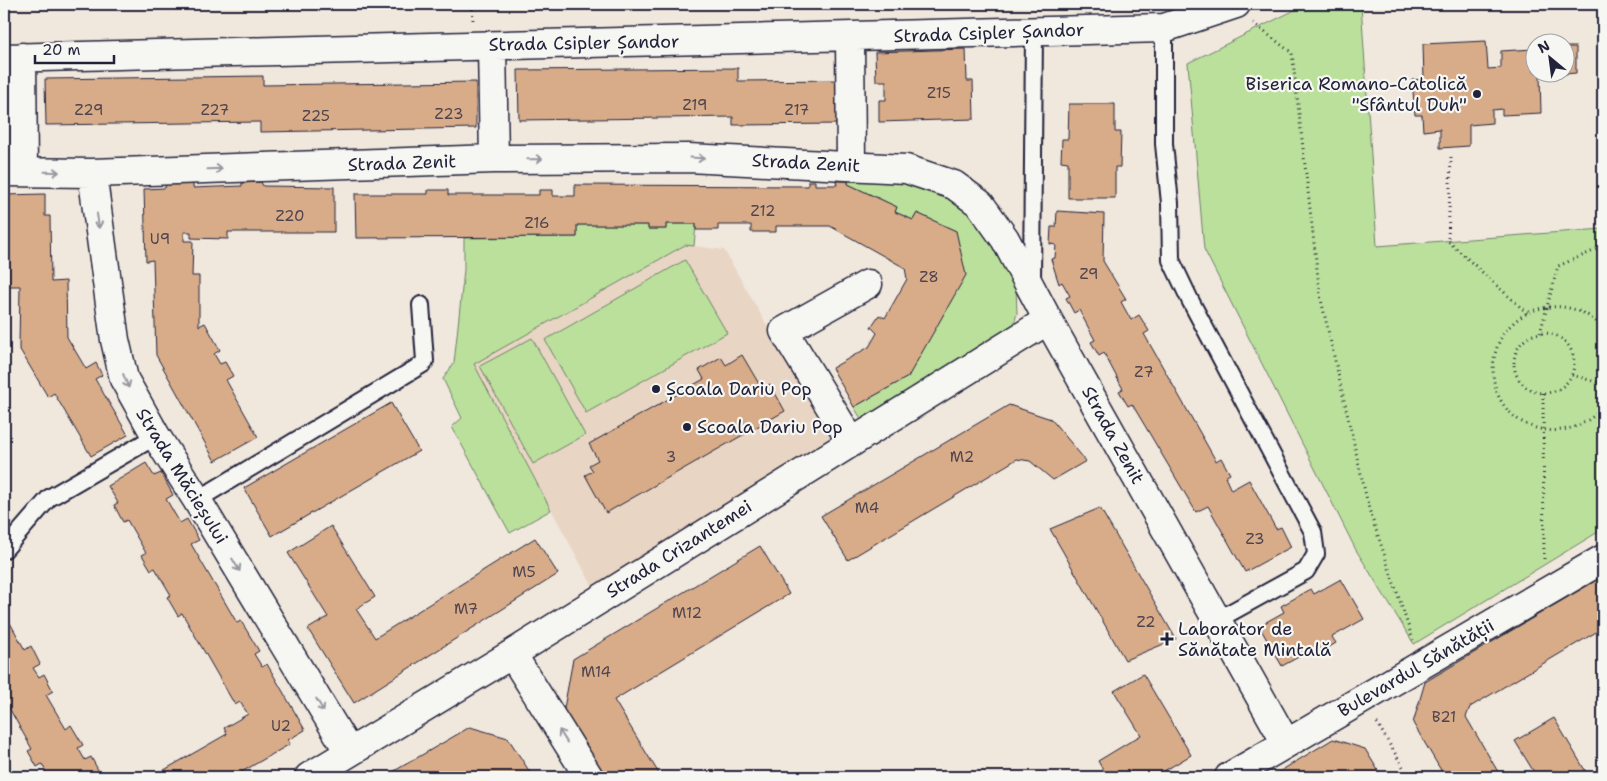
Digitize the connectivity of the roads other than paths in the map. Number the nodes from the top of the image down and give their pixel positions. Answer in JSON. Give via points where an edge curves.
{"nodes":[{"id":1,"x":1233,"y":5,"type":"edge"},
{"id":2,"x":1164,"y":28,"type":"junction"},
{"id":3,"x":1034,"y":31,"type":"junction"},
{"id":4,"x":850,"y":37,"type":"junction"},
{"id":5,"x":492,"y":46,"type":"junction"},
{"id":6,"x":13,"y":58,"type":"edge"},
{"id":7,"x":494,"y":159,"type":"junction"},
{"id":8,"x":851,"y":165,"type":"junction"},
{"id":9,"x":13,"y":172,"type":"edge"},
{"id":10,"x":92,"y":173,"type":"junction"},
{"id":11,"x":868,"y":284,"type":"dead end"},
{"id":12,"x":1032,"y":290,"type":"junction"},
{"id":13,"x":421,"y":305,"type":"dead end"},
{"id":14,"x":1048,"y":320,"type":"junction"},
{"id":15,"x":156,"y":436,"type":"junction"},
{"id":16,"x":852,"y":441,"type":"junction"},
{"id":17,"x":197,"y":500,"type":"junction"},
{"id":18,"x":4,"y":550,"type":"edge"},
{"id":19,"x":1603,"y":559,"type":"edge"},
{"id":20,"x":1217,"y":620,"type":"junction"},
{"id":21,"x":512,"y":654,"type":"junction"},
{"id":22,"x":1286,"y":743,"type":"junction"},
{"id":23,"x":349,"y":752,"type":"junction"},
{"id":24,"x":309,"y":777,"type":"edge"},
{"id":25,"x":589,"y":777,"type":"edge"},
{"id":26,"x":1229,"y":777,"type":"edge"}],
"edges":[{"from":1,"to":2,"type":"street","name":"Strada Csipler Șandor"},
{"from":2,"to":3,"type":"street","name":"Strada Csipler Șandor"},
{"from":2,"to":20,"type":"lane","via":[[1164,144],[1171,260],[1313,532],[1316,554],[1306,571]]},
{"from":3,"to":4,"type":"street","name":"Strada Csipler Șandor"},
{"from":3,"to":12,"type":"lane"},
{"from":4,"to":5,"type":"street","name":"Strada Csipler Șandor"},
{"from":4,"to":8,"type":"street"},
{"from":5,"to":6,"type":"street","name":"Strada Csipler Șandor"},
{"from":5,"to":7,"type":"street"},
{"from":6,"to":9,"type":"street"},
{"from":7,"to":8,"type":"street","name":"Strada Zenit","one_way":true,"via":[[688,158]]},
{"from":10,"to":7,"type":"street","name":"Strada Zenit","one_way":true},
{"from":8,"to":12,"type":"street","name":"Strada Zenit","via":[[906,169],[954,185],[980,204],[1005,239]]},
{"from":9,"to":10,"type":"street","name":"Strada Zenit","one_way":true},
{"from":10,"to":15,"type":"street","name":"Strada Măcieșului","one_way":true,"via":[[115,340],[124,379]]},
{"from":11,"to":16,"type":"street","via":[[784,332]]},
{"from":12,"to":14,"type":"street","name":"Strada Zenit"},
{"from":13,"to":17,"type":"lane","via":[[423,364]]},
{"from":14,"to":16,"type":"street","name":"Strada Crizantemei"},
{"from":14,"to":20,"type":"street","name":"Strada Zenit"},
{"from":15,"to":17,"type":"street","name":"Strada Măcieșului"},
{"from":15,"to":18,"type":"lane","via":[[49,498]]},
{"from":16,"to":21,"type":"street","name":"Strada Crizantemei"},
{"from":17,"to":23,"type":"street","name":"Strada Măcieșului","one_way":true},
{"from":19,"to":22,"type":"street","name":"Bulevardul Sănătății"},
{"from":20,"to":22,"type":"street","name":"Strada Zenit"},
{"from":21,"to":23,"type":"street","name":"Strada Crizantemei"},
{"from":25,"to":21,"type":"street","one_way":true},
{"from":22,"to":26,"type":"street","name":"Bulevardul Sănătății"},
{"from":23,"to":24,"type":"street","name":"Strada Crizantemei"}]}
